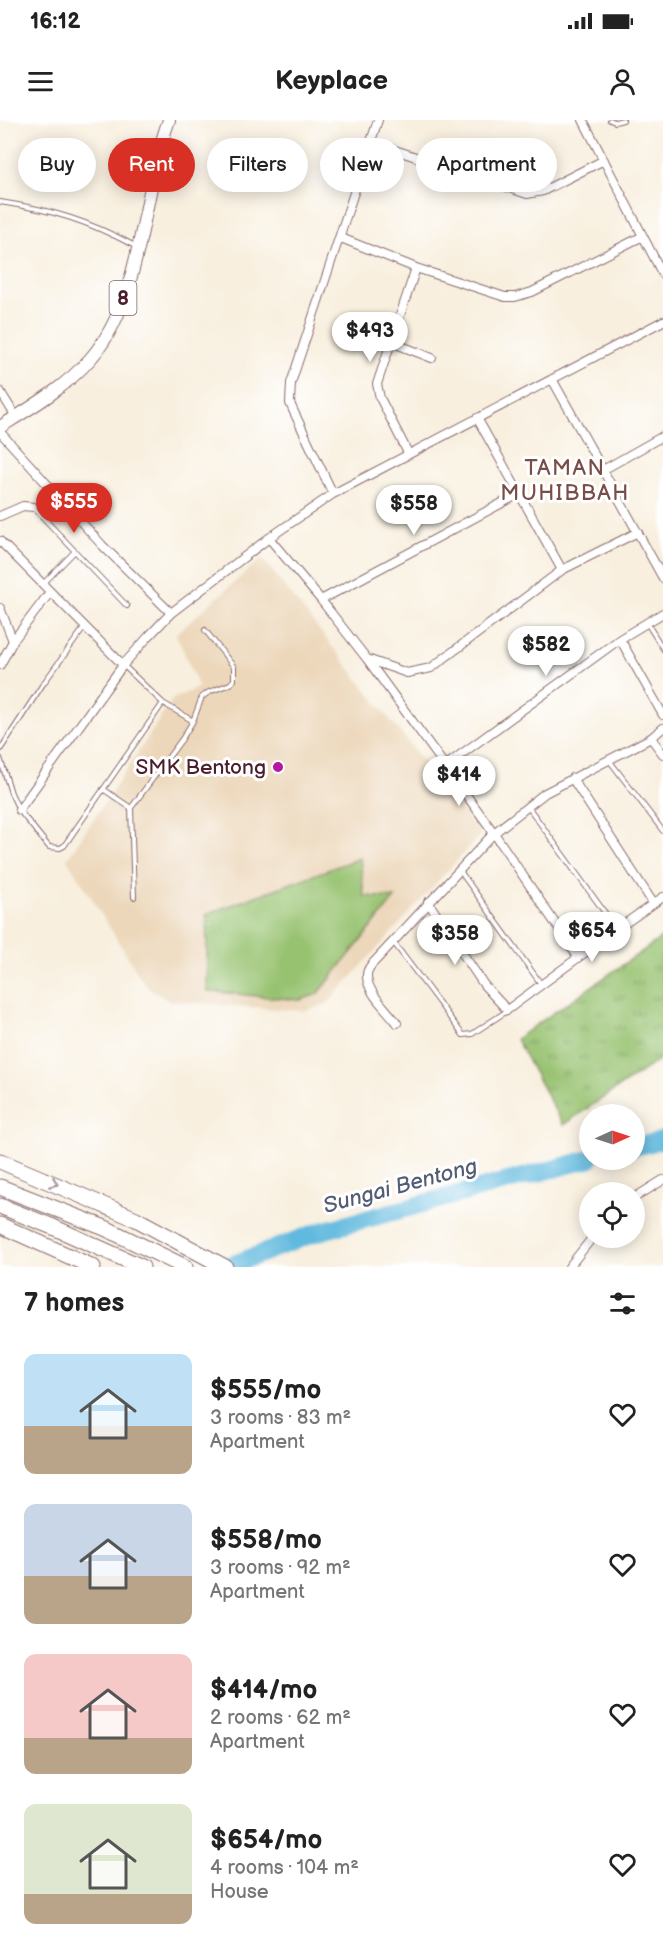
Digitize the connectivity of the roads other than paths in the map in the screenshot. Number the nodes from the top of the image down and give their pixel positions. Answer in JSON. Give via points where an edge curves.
{"nodes":[{"id":1,"x":169,"y":120,"type":"edge"},
{"id":2,"x":378,"y":120,"type":"edge"},
{"id":3,"x":584,"y":120,"type":"edge"},
{"id":4,"x":610,"y":120,"type":"edge"},
{"id":5,"x":623,"y":120,"type":"edge"},
{"id":6,"x":372,"y":138,"type":"edge"},
{"id":7,"x":404,"y":153,"type":"edge"},
{"id":8,"x":604,"y":160,"type":"junction"},
{"id":9,"x":353,"y":192,"type":"edge"},
{"id":10,"x":0,"y":202,"type":"edge"},
{"id":11,"x":643,"y":236,"type":"junction"},
{"id":12,"x":341,"y":238,"type":"junction"},
{"id":13,"x":138,"y":248,"type":"junction"},
{"id":14,"x":416,"y":268,"type":"junction"},
{"id":15,"x":663,"y":275,"type":"edge"},
{"id":16,"x":663,"y":321,"type":"edge"},
{"id":17,"x":391,"y":342,"type":"junction"},
{"id":18,"x":432,"y":357,"type":"dead end"},
{"id":19,"x":552,"y":379,"type":"junction"},
{"id":20,"x":0,"y":391,"type":"edge"},
{"id":21,"x":16,"y":417,"type":"junction"},
{"id":22,"x":477,"y":418,"type":"junction"},
{"id":23,"x":0,"y":427,"type":"edge"},
{"id":24,"x":0,"y":432,"type":"edge"},
{"id":25,"x":663,"y":436,"type":"edge"},
{"id":26,"x":408,"y":453,"type":"junction"},
{"id":27,"x":603,"y":470,"type":"junction"},
{"id":28,"x":333,"y":494,"type":"junction"},
{"id":29,"x":519,"y":494,"type":"junction"},
{"id":30,"x":33,"y":507,"type":"joint"},
{"id":31,"x":0,"y":516,"type":"edge"},
{"id":32,"x":638,"y":532,"type":"junction"},
{"id":33,"x":268,"y":538,"type":"junction"},
{"id":34,"x":0,"y":541,"type":"edge"},
{"id":35,"x":74,"y":552,"type":"junction"},
{"id":36,"x":562,"y":570,"type":"junction"},
{"id":37,"x":663,"y":578,"type":"edge"},
{"id":38,"x":42,"y":584,"type":"junction"},
{"id":39,"x":50,"y":592,"type":"junction"},
{"id":40,"x":321,"y":600,"type":"junction"},
{"id":41,"x":127,"y":606,"type":"dead end"},
{"id":42,"x":0,"y":608,"type":"edge"},
{"id":43,"x":171,"y":613,"type":"junction"},
{"id":44,"x":663,"y":613,"type":"edge"},
{"id":45,"x":647,"y":622,"type":"junction"},
{"id":46,"x":84,"y":628,"type":"junction"},
{"id":47,"x":205,"y":630,"type":"dead end"},
{"id":48,"x":620,"y":639,"type":"junction"},
{"id":49,"x":13,"y":641,"type":"junction"},
{"id":50,"x":663,"y":649,"type":"edge"},
{"id":51,"x":367,"y":659,"type":"junction"},
{"id":52,"x":0,"y":665,"type":"edge"},
{"id":53,"x":123,"y":665,"type":"junction"},
{"id":54,"x":163,"y":703,"type":"junction"},
{"id":55,"x":662,"y":712,"type":"edge"},
{"id":56,"x":193,"y":721,"type":"junction"},
{"id":57,"x":663,"y":728,"type":"edge"},
{"id":58,"x":651,"y":738,"type":"junction"},
{"id":59,"x":0,"y":750,"type":"edge"},
{"id":60,"x":663,"y":754,"type":"edge"},
{"id":61,"x":0,"y":758,"type":"edge"},
{"id":62,"x":609,"y":759,"type":"junction"},
{"id":63,"x":445,"y":766,"type":"junction"},
{"id":64,"x":572,"y":778,"type":"junction"},
{"id":65,"x":103,"y":789,"type":"junction"},
{"id":66,"x":529,"y":807,"type":"junction"},
{"id":67,"x":131,"y":808,"type":"junction"},
{"id":68,"x":19,"y":810,"type":"junction"},
{"id":69,"x":663,"y":831,"type":"edge"},
{"id":70,"x":494,"y":833,"type":"junction"},
{"id":71,"x":459,"y":871,"type":"junction"},
{"id":72,"x":134,"y":897,"type":"dead end"},
{"id":73,"x":663,"y":897,"type":"edge"},
{"id":74,"x":428,"y":902,"type":"junction"},
{"id":75,"x":653,"y":903,"type":"junction"},
{"id":76,"x":617,"y":928,"type":"junction"},
{"id":77,"x":394,"y":942,"type":"junction"},
{"id":78,"x":578,"y":957,"type":"junction"},
{"id":79,"x":541,"y":984,"type":"junction"},
{"id":80,"x":507,"y":1010,"type":"junction"},
{"id":81,"x":398,"y":1023,"type":"dead end"},
{"id":82,"x":0,"y":1161,"type":"edge"},
{"id":83,"x":663,"y":1180,"type":"edge"},
{"id":84,"x":0,"y":1187,"type":"edge"},
{"id":85,"x":645,"y":1191,"type":"edge"},
{"id":86,"x":0,"y":1206,"type":"edge"},
{"id":87,"x":0,"y":1225,"type":"edge"},
{"id":88,"x":584,"y":1248,"type":"edge"},
{"id":89,"x":93,"y":1267,"type":"edge"},
{"id":90,"x":142,"y":1267,"type":"edge"},
{"id":91,"x":185,"y":1267,"type":"edge"},
{"id":92,"x":225,"y":1267,"type":"edge"},
{"id":93,"x":569,"y":1267,"type":"edge"}],
"edges":[{"from":1,"to":13,"type":"main road","number":"8"},
{"from":2,"to":6,"type":"street"},
{"from":3,"to":8,"type":"street"},
{"from":4,"to":5,"type":"lane"},
{"from":7,"to":8,"type":"street","via":[[527,194],[543,191]]},
{"from":8,"to":11,"type":"street"},
{"from":9,"to":12,"type":"street"},
{"from":10,"to":13,"type":"lane","via":[[69,217],[101,228]]},
{"from":11,"to":14,"type":"street","via":[[515,297]]},
{"from":11,"to":15,"type":"street"},
{"from":12,"to":14,"type":"street"},
{"from":12,"to":28,"type":"street","via":[[290,395],[295,416]]},
{"from":13,"to":21,"type":"main road","number":"8","via":[[114,323],[92,357],[61,387]]},
{"from":14,"to":17,"type":"street"},
{"from":16,"to":19,"type":"street"},
{"from":17,"to":18,"type":"street"},
{"from":17,"to":26,"type":"street","via":[[377,391]]},
{"from":19,"to":22,"type":"street"},
{"from":19,"to":27,"type":"street"},
{"from":20,"to":21,"type":"street"},
{"from":21,"to":23,"type":"main road","number":"8"},
{"from":22,"to":26,"type":"street"},
{"from":22,"to":29,"type":"street"},
{"from":24,"to":43,"type":"street","via":[[70,512]]},
{"from":25,"to":27,"type":"street"},
{"from":26,"to":28,"type":"street"},
{"from":27,"to":32,"type":"street"},
{"from":28,"to":33,"type":"street"},
{"from":29,"to":36,"type":"street"},
{"from":29,"to":40,"type":"street"},
{"from":30,"to":31,"type":"street","via":[[23,506]]},
{"from":30,"to":35,"type":"lane"},
{"from":32,"to":36,"type":"street"},
{"from":32,"to":37,"type":"street"},
{"from":33,"to":40,"type":"street"},
{"from":33,"to":43,"type":"street"},
{"from":34,"to":38,"type":"street"},
{"from":35,"to":38,"type":"lane"},
{"from":35,"to":41,"type":"lane"},
{"from":36,"to":51,"type":"street","via":[[431,669],[407,673]]},
{"from":38,"to":39,"type":"street"},
{"from":39,"to":46,"type":"street"},
{"from":39,"to":49,"type":"street"},
{"from":40,"to":51,"type":"street"},
{"from":42,"to":49,"type":"street"},
{"from":43,"to":53,"type":"street"},
{"from":44,"to":45,"type":"street"},
{"from":45,"to":48,"type":"street"},
{"from":45,"to":50,"type":"lane"},
{"from":46,"to":53,"type":"street"},
{"from":46,"to":59,"type":"lane"},
{"from":47,"to":56,"type":"lane","via":[[234,667],[234,680],[202,697]]},
{"from":48,"to":55,"type":"street"},
{"from":48,"to":63,"type":"street"},
{"from":49,"to":52,"type":"street"},
{"from":51,"to":63,"type":"street"},
{"from":53,"to":54,"type":"lane"},
{"from":53,"to":68,"type":"street"},
{"from":54,"to":56,"type":"lane"},
{"from":54,"to":65,"type":"lane"},
{"from":56,"to":67,"type":"lane"},
{"from":57,"to":58,"type":"street"},
{"from":58,"to":60,"type":"street"},
{"from":58,"to":62,"type":"street"},
{"from":61,"to":68,"type":"lane"},
{"from":62,"to":64,"type":"street"},
{"from":62,"to":69,"type":"lane"},
{"from":63,"to":70,"type":"street"},
{"from":64,"to":66,"type":"street"},
{"from":64,"to":75,"type":"street"},
{"from":65,"to":67,"type":"lane"},
{"from":65,"to":68,"type":"lane","via":[[60,848],[49,847]]},
{"from":66,"to":70,"type":"street"},
{"from":66,"to":76,"type":"lane"},
{"from":67,"to":72,"type":"lane"},
{"from":70,"to":71,"type":"street"},
{"from":70,"to":78,"type":"street"},
{"from":71,"to":74,"type":"street"},
{"from":71,"to":79,"type":"lane"},
{"from":73,"to":75,"type":"street"},
{"from":74,"to":77,"type":"street"},
{"from":74,"to":80,"type":"street","via":[[484,985]]},
{"from":75,"to":76,"type":"street"},
{"from":76,"to":78,"type":"street"},
{"from":77,"to":80,"type":"lane","via":[[463,1035],[472,1034]]},
{"from":77,"to":81,"type":"street","via":[[367,974],[370,988]]},
{"from":78,"to":79,"type":"street"},
{"from":79,"to":80,"type":"street"},
{"from":82,"to":92,"type":"highway","one_way":true,"via":[[152,1228]]},
{"from":83,"to":85,"type":"street"},
{"from":84,"to":91,"type":"highway","via":[[61,1209]]},
{"from":86,"to":90,"type":"highway"},
{"from":87,"to":89,"type":"highway"},
{"from":88,"to":93,"type":"street"}]}
